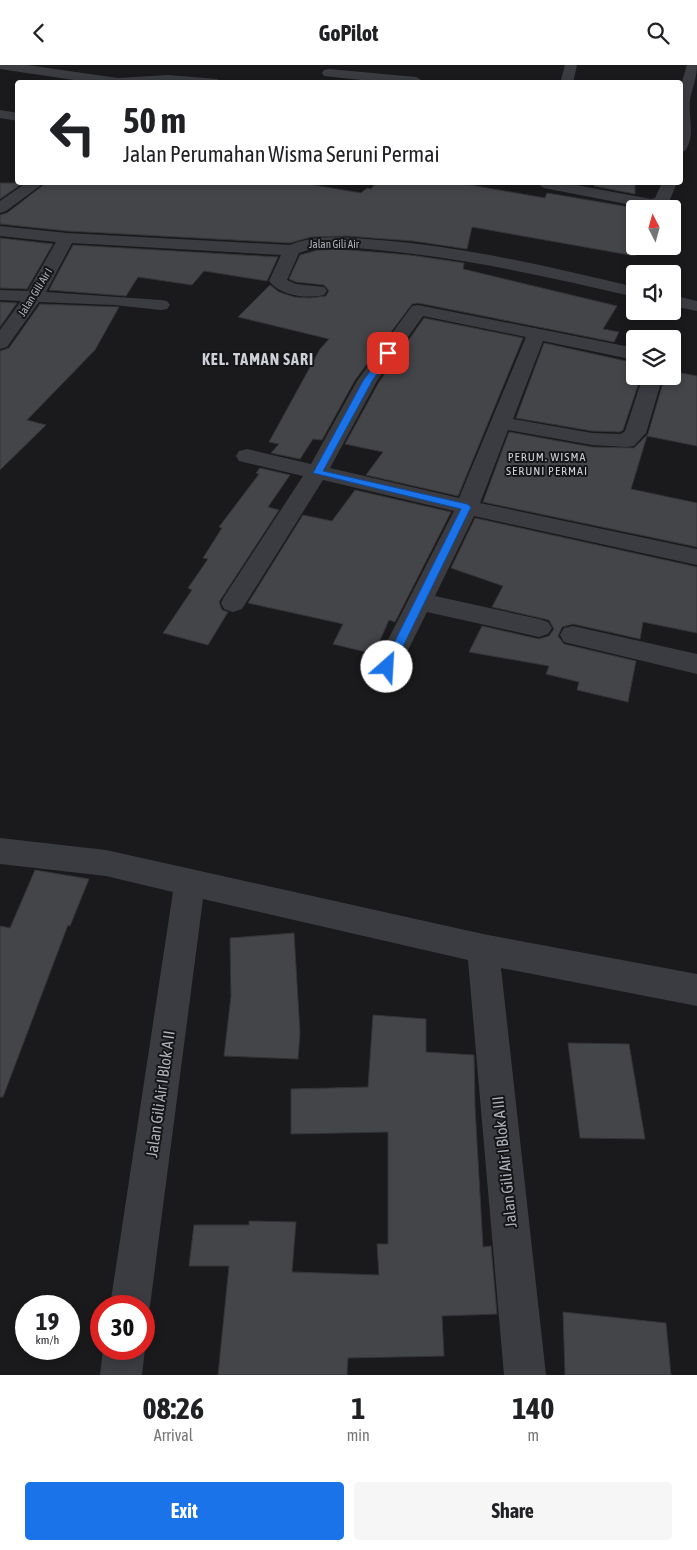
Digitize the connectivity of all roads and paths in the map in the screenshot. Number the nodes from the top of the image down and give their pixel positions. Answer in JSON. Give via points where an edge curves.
{"nodes":[{"id":1,"x":0,"y":65,"type":"edge"},
{"id":2,"x":571,"y":65,"type":"edge"},
{"id":3,"x":693,"y":65,"type":"edge"},
{"id":4,"x":332,"y":69,"type":"edge"},
{"id":5,"x":104,"y":80,"type":"edge"},
{"id":6,"x":151,"y":80,"type":"edge"},
{"id":7,"x":180,"y":80,"type":"edge"},
{"id":8,"x":323,"y":80,"type":"edge"},
{"id":9,"x":409,"y":80,"type":"edge"},
{"id":10,"x":567,"y":80,"type":"edge"},
{"id":11,"x":0,"y":114,"type":"edge"},
{"id":12,"x":15,"y":116,"type":"edge"},
{"id":13,"x":687,"y":142,"type":"edge"},
{"id":14,"x":33,"y":185,"type":"edge"},
{"id":15,"x":554,"y":185,"type":"edge"},
{"id":16,"x":667,"y":185,"type":"edge"},
{"id":17,"x":0,"y":208,"type":"edge"},
{"id":18,"x":0,"y":231,"type":"edge"},
{"id":19,"x":66,"y":238,"type":"junction"},
{"id":20,"x":292,"y":249,"type":"junction"},
{"id":21,"x":626,"y":290,"type":"edge"},
{"id":22,"x":318,"y":291,"type":"dead end"},
{"id":23,"x":0,"y":295,"type":"edge"},
{"id":24,"x":34,"y":297,"type":"junction"},
{"id":25,"x":681,"y":302,"type":"edge"},
{"id":26,"x":161,"y":305,"type":"dead end"},
{"id":27,"x":697,"y":306,"type":"edge"},
{"id":28,"x":536,"y":335,"type":"junction"},
{"id":29,"x":0,"y":343,"type":"edge"},
{"id":30,"x":626,"y":353,"type":"edge"},
{"id":31,"x":649,"y":385,"type":"edge"},
{"id":32,"x":502,"y":423,"type":"junction"},
{"id":33,"x":247,"y":456,"type":"dead end"},
{"id":34,"x":318,"y":473,"type":"junction"},
{"id":35,"x":467,"y":507,"type":"junction"},
{"id":36,"x":697,"y":557,"type":"edge"},
{"id":37,"x":420,"y":602,"type":"junction"},
{"id":38,"x":233,"y":603,"type":"dead end"},
{"id":39,"x":539,"y":628,"type":"dead end"},
{"id":40,"x":573,"y":635,"type":"dead end"},
{"id":41,"x":697,"y":664,"type":"edge"},
{"id":42,"x":387,"y":667,"type":"dead end"},
{"id":43,"x":0,"y":851,"type":"edge"},
{"id":44,"x":190,"y":883,"type":"junction"},
{"id":45,"x":484,"y":949,"type":"junction"},
{"id":46,"x":697,"y":990,"type":"edge"},
{"id":47,"x":132,"y":1295,"type":"edge"},
{"id":48,"x":123,"y":1360,"type":"edge"},
{"id":49,"x":121,"y":1375,"type":"edge"},
{"id":50,"x":525,"y":1375,"type":"edge"}],
"edges":[{"from":1,"to":5,"type":"street"},
{"from":2,"to":10,"type":"street"},
{"from":3,"to":13,"type":"street","via":[[683,101]]},
{"from":4,"to":8,"type":"street"},
{"from":4,"to":9,"type":"street"},
{"from":6,"to":7,"type":"street"},
{"from":11,"to":12,"type":"street"},
{"from":14,"to":17,"type":"street"},
{"from":15,"to":16,"type":"street","via":[[648,204],[662,201]]},
{"from":18,"to":19,"type":"street","name":"Jalan Gili Air"},
{"from":19,"to":20,"type":"street","name":"Jalan Gili Air"},
{"from":19,"to":24,"type":"street","name":"Jalan Gili Air I"},
{"from":20,"to":21,"type":"street","name":"Jalan Gili Air","via":[[304,244],[327,242],[411,247],[507,262]]},
{"from":20,"to":22,"type":"street","via":[[279,283],[285,287]]},
{"from":23,"to":24,"type":"street"},
{"from":24,"to":26,"type":"street"},
{"from":24,"to":29,"type":"street","name":"Jalan Gili Air I"},
{"from":25,"to":27,"type":"street"},
{"from":28,"to":30,"type":"street"},
{"from":28,"to":32,"type":"street"},
{"from":28,"to":34,"type":"street","via":[[418,310],[368,381]]},
{"from":31,"to":32,"type":"street","via":[[635,433],[626,441],[592,439]]},
{"from":32,"to":35,"type":"street"},
{"from":33,"to":34,"type":"street"},
{"from":34,"to":35,"type":"street"},
{"from":34,"to":38,"type":"street"},
{"from":35,"to":36,"type":"street"},
{"from":35,"to":37,"type":"street"},
{"from":37,"to":39,"type":"street"},
{"from":37,"to":42,"type":"street"},
{"from":40,"to":41,"type":"street"},
{"from":43,"to":44,"type":"street","via":[[106,863]]},
{"from":44,"to":45,"type":"street"},
{"from":44,"to":47,"type":"street","name":"Jalan Gili Air I Blok A II"},
{"from":45,"to":46,"type":"street"},
{"from":45,"to":50,"type":"street","name":"Jalan Gili Air I Blok A III"},
{"from":48,"to":49,"type":"street"}]}
